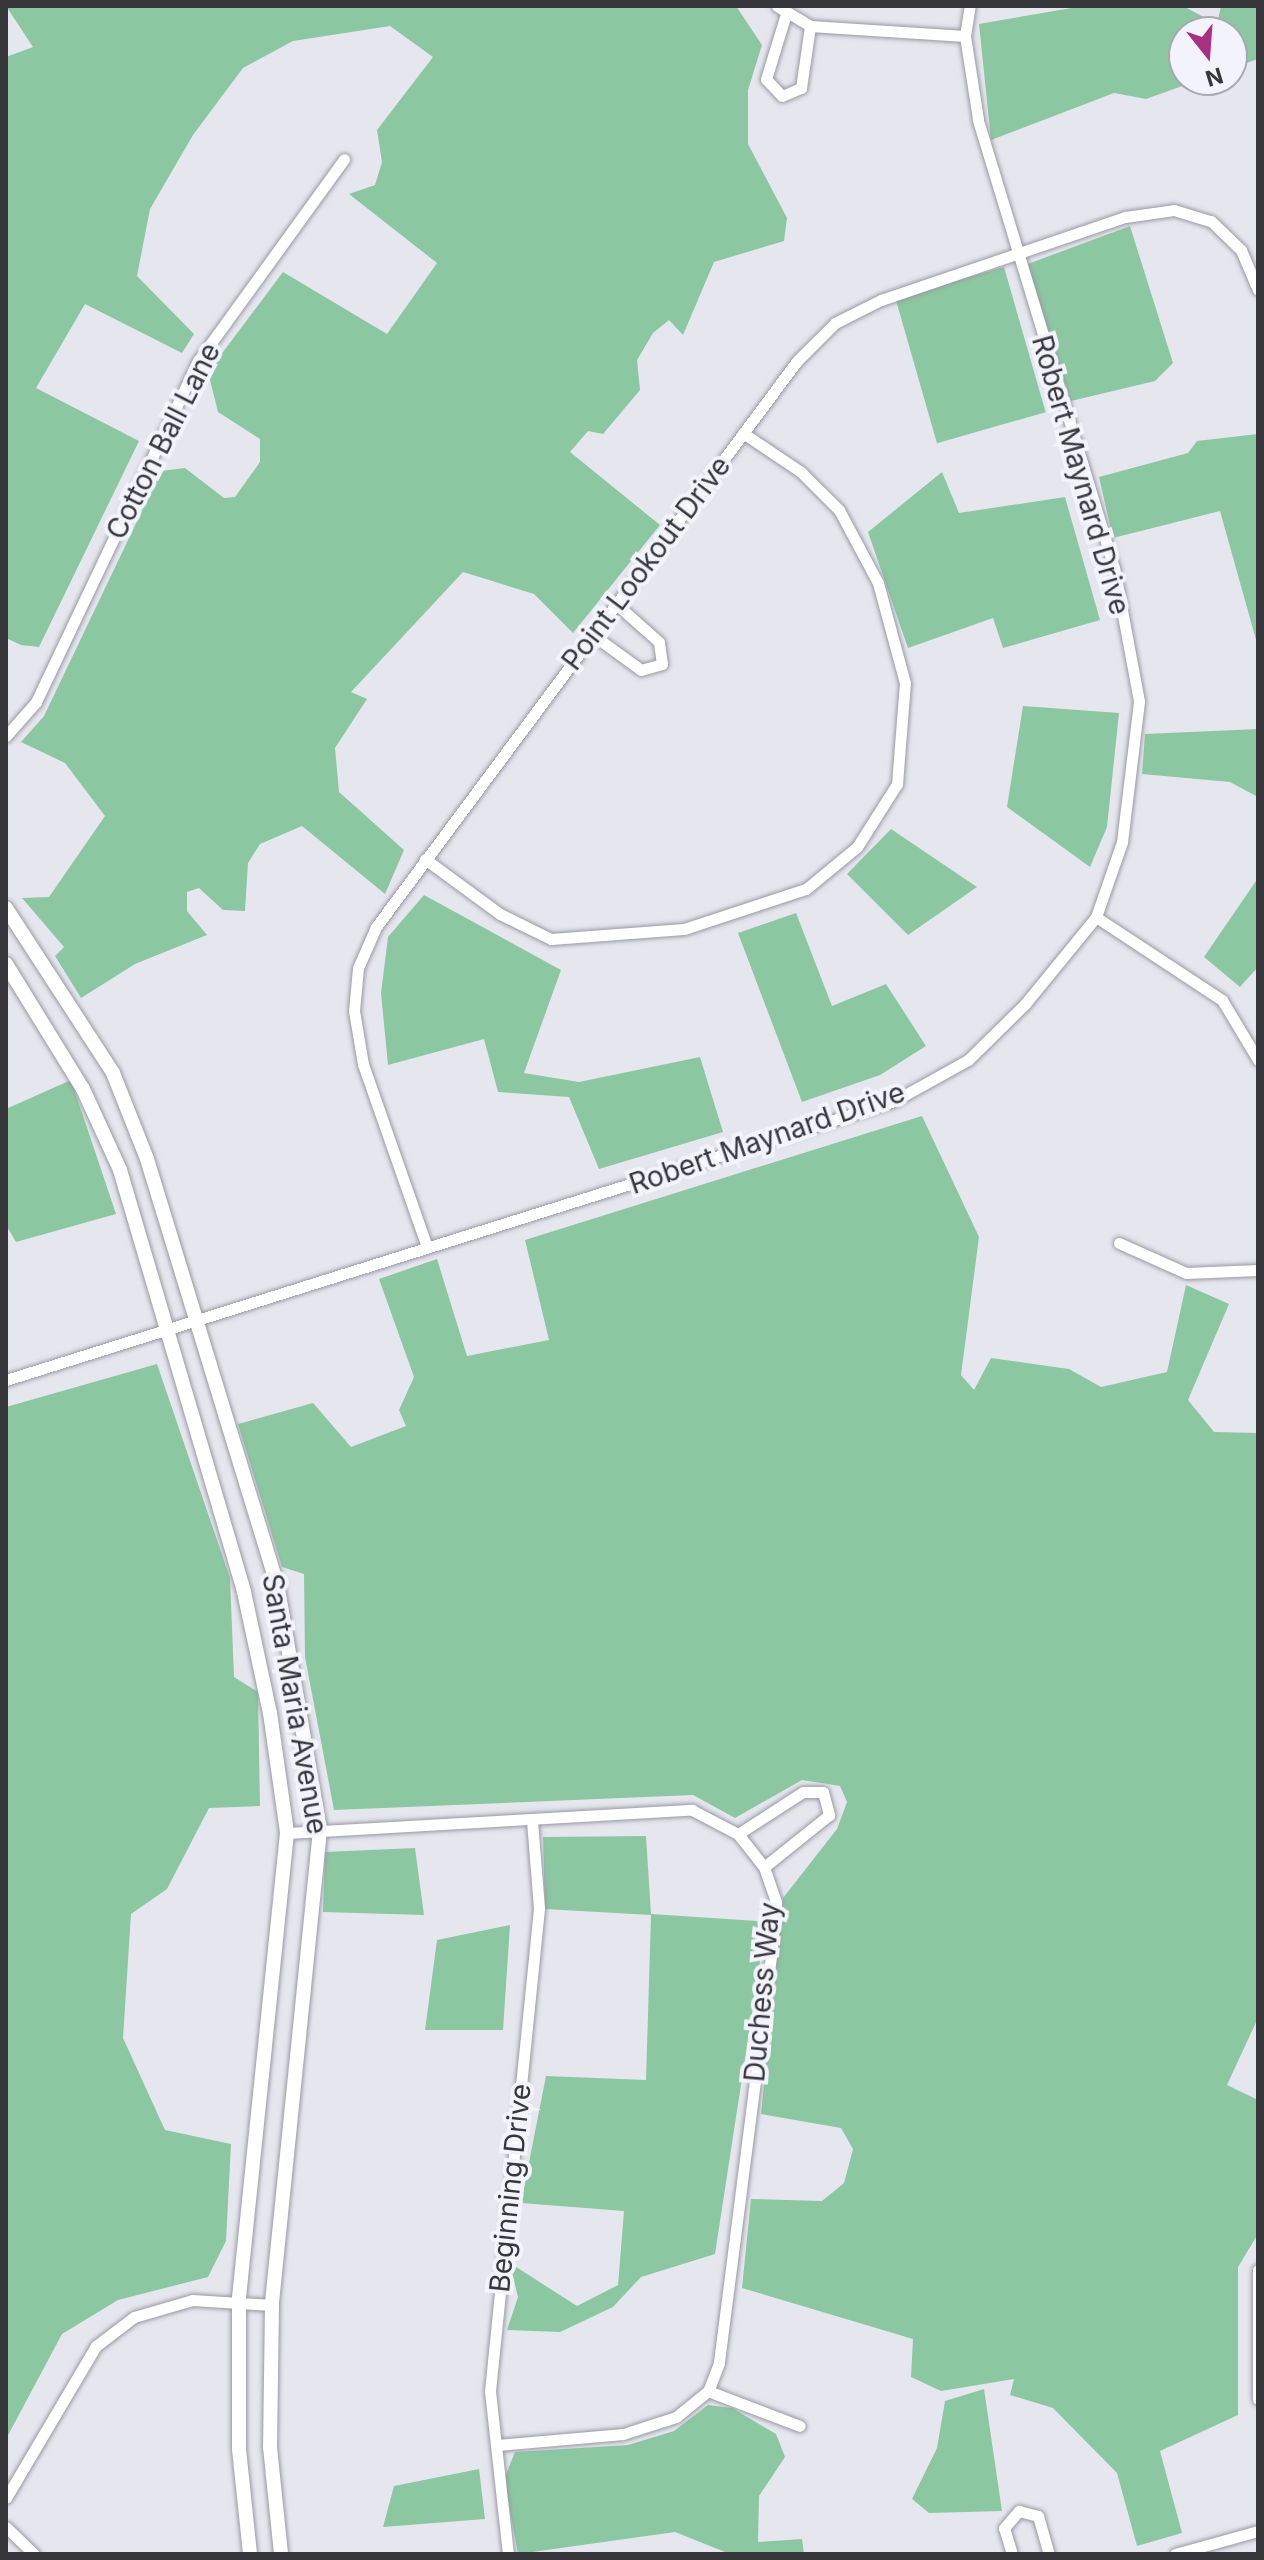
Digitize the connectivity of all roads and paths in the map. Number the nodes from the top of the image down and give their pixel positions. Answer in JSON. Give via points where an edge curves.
{"nodes":[{"id":1,"x":777,"y":6,"type":"edge"},
{"id":2,"x":970,"y":6,"type":"edge"},
{"id":3,"x":785,"y":17,"type":"junction"},
{"id":4,"x":810,"y":26,"type":"junction"},
{"id":5,"x":965,"y":36,"type":"junction"},
{"id":6,"x":344,"y":159,"type":"dead end"},
{"id":7,"x":1013,"y":254,"type":"junction"},
{"id":8,"x":1258,"y":290,"type":"edge"},
{"id":9,"x":743,"y":433,"type":"junction"},
{"id":10,"x":616,"y":604,"type":"junction"},
{"id":11,"x":593,"y":635,"type":"junction"},
{"id":12,"x":6,"y":736,"type":"edge"},
{"id":13,"x":425,"y":859,"type":"junction"},
{"id":14,"x":8,"y":915,"type":"edge"},
{"id":15,"x":1096,"y":917,"type":"junction"},
{"id":16,"x":6,"y":964,"type":"edge"},
{"id":17,"x":1258,"y":1060,"type":"edge"},
{"id":18,"x":1119,"y":1243,"type":"dead end"},
{"id":19,"x":427,"y":1247,"type":"junction"},
{"id":20,"x":1258,"y":1270,"type":"edge"},
{"id":21,"x":199,"y":1318,"type":"junction"},
{"id":22,"x":167,"y":1327,"type":"junction"},
{"id":23,"x":6,"y":1380,"type":"edge"},
{"id":24,"x":532,"y":1821,"type":"junction"},
{"id":25,"x":320,"y":1830,"type":"junction"},
{"id":26,"x":287,"y":1833,"type":"junction"},
{"id":27,"x":738,"y":1834,"type":"junction"},
{"id":28,"x":764,"y":1867,"type":"junction"},
{"id":29,"x":1258,"y":2270,"type":"edge"},
{"id":30,"x":239,"y":2301,"type":"junction"},
{"id":31,"x":272,"y":2305,"type":"junction"},
{"id":32,"x":708,"y":2391,"type":"junction"},
{"id":33,"x":1258,"y":2399,"type":"edge"},
{"id":34,"x":800,"y":2426,"type":"dead end"},
{"id":35,"x":497,"y":2445,"type":"junction"},
{"id":36,"x":6,"y":2498,"type":"edge"},
{"id":37,"x":6,"y":2527,"type":"edge"},
{"id":38,"x":1258,"y":2531,"type":"edge"},
{"id":39,"x":34,"y":2554,"type":"edge"},
{"id":40,"x":250,"y":2554,"type":"edge"},
{"id":41,"x":281,"y":2554,"type":"edge"},
{"id":42,"x":508,"y":2554,"type":"edge"},
{"id":43,"x":1012,"y":2554,"type":"edge"},
{"id":44,"x":1049,"y":2554,"type":"edge"},
{"id":45,"x":1177,"y":2554,"type":"edge"}],
"edges":[{"from":1,"to":3,"type":"street"},
{"from":2,"to":5,"type":"street","name":"Robert Maynard Drive"},
{"from":3,"to":4,"type":"street"},
{"from":3,"to":4,"type":"street","via":[[766,79],[782,96],[801,88]]},
{"from":4,"to":5,"type":"street"},
{"from":5,"to":7,"type":"street","name":"Robert Maynard Drive","via":[[978,119]]},
{"from":6,"to":12,"type":"street","name":"Cotton Ball Lane","via":[[198,361],[36,702]]},
{"from":7,"to":8,"type":"street","name":"Point Lookout Drive","via":[[1125,217],[1174,210],[1221,231],[1241,250]]},
{"from":7,"to":9,"type":"street","name":"Point Lookout Drive","via":[[835,323]]},
{"from":7,"to":15,"type":"street","name":"Robert Maynard Drive","via":[[1114,568],[1139,701],[1122,842]]},
{"from":9,"to":10,"type":"street","name":"Point Lookout Drive"},
{"from":9,"to":13,"type":"street","via":[[801,472],[839,510],[878,583],[905,683],[897,784],[857,847],[806,889],[684,929],[551,939],[500,914]]},
{"from":10,"to":11,"type":"street","name":"Point Lookout Drive"},
{"from":10,"to":11,"type":"street","via":[[659,642],[662,664],[641,670]]},
{"from":11,"to":13,"type":"street","name":"Point Lookout Drive"},
{"from":13,"to":19,"type":"street","name":"Point Lookout Drive","via":[[376,927],[358,968],[354,1011],[363,1064]]},
{"from":14,"to":21,"type":"street","name":"Santa Maria Avenue","via":[[113,1073]]},
{"from":15,"to":17,"type":"street","via":[[1222,1000]]},
{"from":15,"to":19,"type":"street","name":"Robert Maynard Drive","via":[[1025,1004],[968,1060],[894,1101]]},
{"from":16,"to":22,"type":"street","name":"Santa Maria Avenue","via":[[83,1089],[120,1170]]},
{"from":18,"to":20,"type":"street","via":[[1186,1273]]},
{"from":19,"to":21,"type":"street","name":"Robert Maynard Drive"},
{"from":21,"to":22,"type":"street","name":"Robert Maynard Drive"},
{"from":21,"to":25,"type":"street","name":"Santa Maria Avenue","via":[[277,1584]]},
{"from":22,"to":23,"type":"street","name":"Robert Maynard Drive"},
{"from":22,"to":26,"type":"street","name":"Santa Maria Avenue","via":[[244,1592]]},
{"from":24,"to":25,"type":"street","name":"Duchess Way"},
{"from":24,"to":27,"type":"street","name":"Duchess Way","via":[[692,1810]]},
{"from":24,"to":35,"type":"street","name":"Beginning Drive","via":[[539,1908],[490,2391]]},
{"from":25,"to":26,"type":"street","name":"Duchess Way"},
{"from":25,"to":31,"type":"street","name":"Santa Maria Avenue"},
{"from":26,"to":30,"type":"street","name":"Santa Maria Avenue"},
{"from":27,"to":28,"type":"street","name":"Duchess Way"},
{"from":27,"to":28,"type":"street","via":[[803,1792],[823,1792],[829,1815]]},
{"from":28,"to":32,"type":"street","name":"Duchess Way","via":[[776,1902],[771,1956],[719,2363]]},
{"from":29,"to":33,"type":"street"},
{"from":30,"to":31,"type":"street"},
{"from":30,"to":36,"type":"street","via":[[161,2304],[96,2346]]},
{"from":30,"to":40,"type":"street","name":"Santa Maria Avenue","via":[[239,2449]]},
{"from":31,"to":41,"type":"street","name":"Santa Maria Avenue","via":[[270,2447]]},
{"from":32,"to":34,"type":"street"},
{"from":32,"to":35,"type":"street","via":[[676,2417],[623,2434]]},
{"from":35,"to":42,"type":"street","name":"Beginning Drive"},
{"from":37,"to":39,"type":"street"},
{"from":38,"to":45,"type":"street"},
{"from":43,"to":44,"type":"street","via":[[1004,2528],[1019,2511],[1038,2516]]}]}
